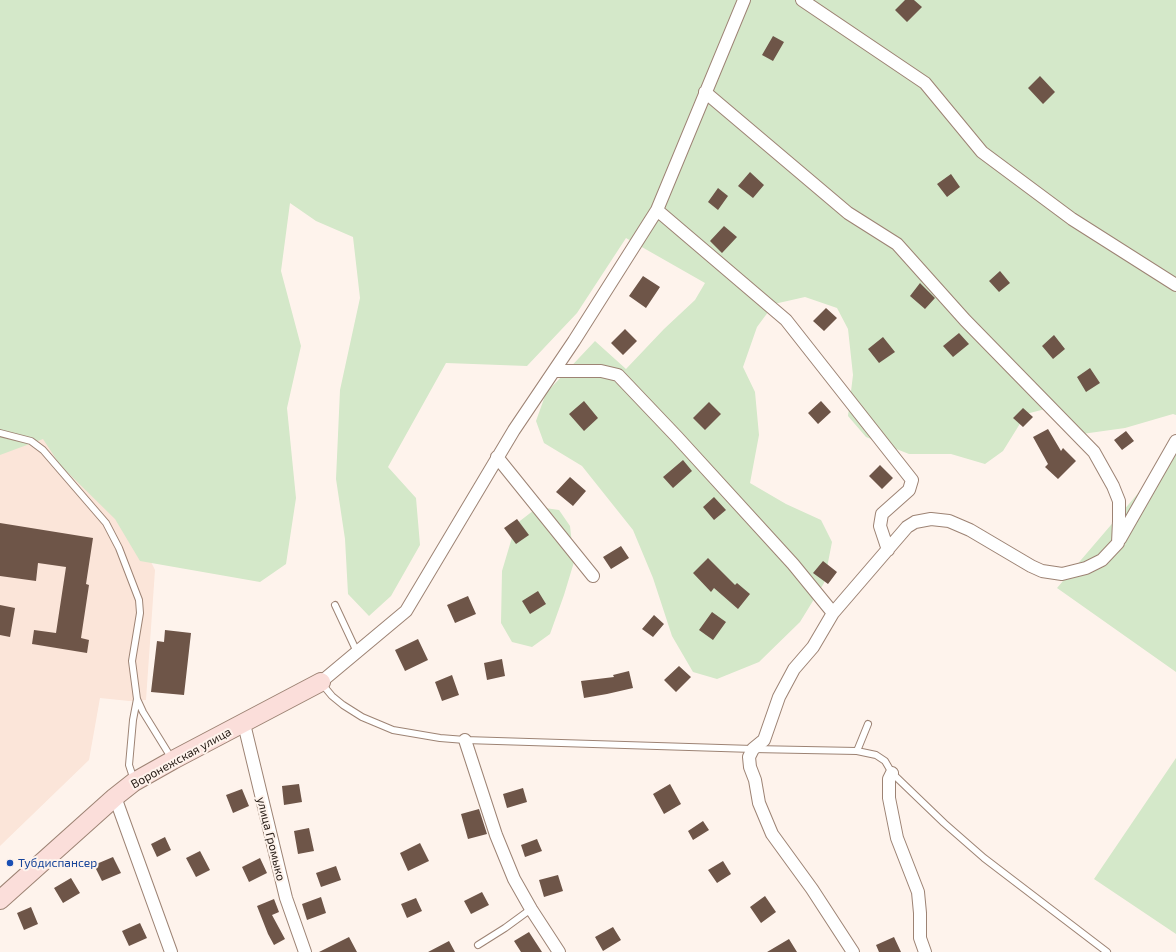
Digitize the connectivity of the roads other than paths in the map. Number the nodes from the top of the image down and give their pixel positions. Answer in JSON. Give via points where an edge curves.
{"nodes":[{"id":1,"x":744,"y":0,"type":"edge"},
{"id":2,"x":802,"y":0,"type":"edge"},
{"id":3,"x":705,"y":92,"type":"junction"},
{"id":4,"x":657,"y":210,"type":"junction"},
{"id":5,"x":1176,"y":285,"type":"edge"},
{"id":6,"x":554,"y":371,"type":"junction"},
{"id":7,"x":0,"y":433,"type":"edge"},
{"id":8,"x":1176,"y":441,"type":"edge"},
{"id":9,"x":497,"y":457,"type":"junction"},
{"id":10,"x":1118,"y":542,"type":"junction"},
{"id":11,"x":888,"y":550,"type":"junction"},
{"id":12,"x":593,"y":576,"type":"dead end"},
{"id":13,"x":335,"y":605,"type":"dead end"},
{"id":14,"x":833,"y":613,"type":"junction"},
{"id":15,"x":357,"y":652,"type":"junction"},
{"id":16,"x":321,"y":682,"type":"junction"},
{"id":17,"x":137,"y":699,"type":"junction"},
{"id":18,"x":244,"y":724,"type":"junction"},
{"id":19,"x":868,"y":724,"type":"dead end"},
{"id":20,"x":465,"y":740,"type":"junction"},
{"id":21,"x":753,"y":749,"type":"junction"},
{"id":22,"x":857,"y":751,"type":"junction"},
{"id":23,"x":173,"y":760,"type":"junction"},
{"id":24,"x":892,"y":773,"type":"junction"},
{"id":25,"x":134,"y":782,"type":"junction"},
{"id":26,"x":115,"y":797,"type":"junction"},
{"id":27,"x":0,"y":900,"type":"edge"},
{"id":28,"x":531,"y":909,"type":"junction"},
{"id":29,"x":478,"y":945,"type":"dead end"},
{"id":30,"x":171,"y":952,"type":"edge"},
{"id":31,"x":305,"y":952,"type":"edge"},
{"id":32,"x":559,"y":952,"type":"edge"},
{"id":33,"x":853,"y":952,"type":"edge"},
{"id":34,"x":925,"y":952,"type":"edge"},
{"id":35,"x":1108,"y":952,"type":"edge"}],
"edges":[{"from":1,"to":3,"type":"street"},
{"from":2,"to":5,"type":"street","via":[[925,83],[982,152],[1072,219]]},
{"from":3,"to":4,"type":"street"},
{"from":3,"to":10,"type":"street","via":[[848,213],[897,244],[965,320],[1094,452],[1119,501]]},
{"from":4,"to":6,"type":"street"},
{"from":4,"to":11,"type":"street","via":[[786,320],[912,480],[909,490],[882,514],[880,526]]},
{"from":6,"to":9,"type":"street"},
{"from":6,"to":14,"type":"street","via":[[601,371],[618,374],[793,564]]},
{"from":7,"to":17,"type":"lane","via":[[31,441],[43,450],[106,523],[119,548],[139,600],[140,613],[132,661]]},
{"from":8,"to":10,"type":"street"},
{"from":9,"to":12,"type":"street"},
{"from":9,"to":15,"type":"street","via":[[406,611]]},
{"from":10,"to":11,"type":"street","via":[[1102,560],[1086,568],[1062,574],[1042,572],[950,520],[931,519],[915,522]]},
{"from":11,"to":14,"type":"street"},
{"from":13,"to":15,"type":"lane"},
{"from":14,"to":21,"type":"street","via":[[813,647],[794,669],[779,698],[764,740]]},
{"from":15,"to":16,"type":"street"},
{"from":16,"to":18,"type":"street","name":"Воронежская улица"},
{"from":16,"to":20,"type":"lane","via":[[343,705],[362,717],[392,730]]},
{"from":17,"to":23,"type":"lane"},
{"from":17,"to":25,"type":"lane","via":[[129,765]]},
{"from":18,"to":23,"type":"street","name":"Воронежская улица"},
{"from":18,"to":31,"type":"street","name":"улица Громыко","via":[[286,898]]},
{"from":19,"to":22,"type":"lane"},
{"from":20,"to":21,"type":"lane"},
{"from":20,"to":28,"type":"street","via":[[496,835],[514,879]]},
{"from":21,"to":22,"type":"lane"},
{"from":21,"to":33,"type":"street","via":[[749,757],[750,767],[759,803],[772,834]]},
{"from":22,"to":24,"type":"lane","via":[[876,755],[885,761]]},
{"from":23,"to":25,"type":"street","name":"Воронежская улица"},
{"from":24,"to":34,"type":"street","via":[[889,798],[897,838],[918,892],[920,938]]},
{"from":24,"to":35,"type":"lane","via":[[984,858]]},
{"from":25,"to":26,"type":"street","name":"Воронежская улица"},
{"from":26,"to":27,"type":"street","name":"Воронежская улица"},
{"from":26,"to":30,"type":"street"},
{"from":28,"to":29,"type":"lane"},
{"from":28,"to":32,"type":"street"}]}
